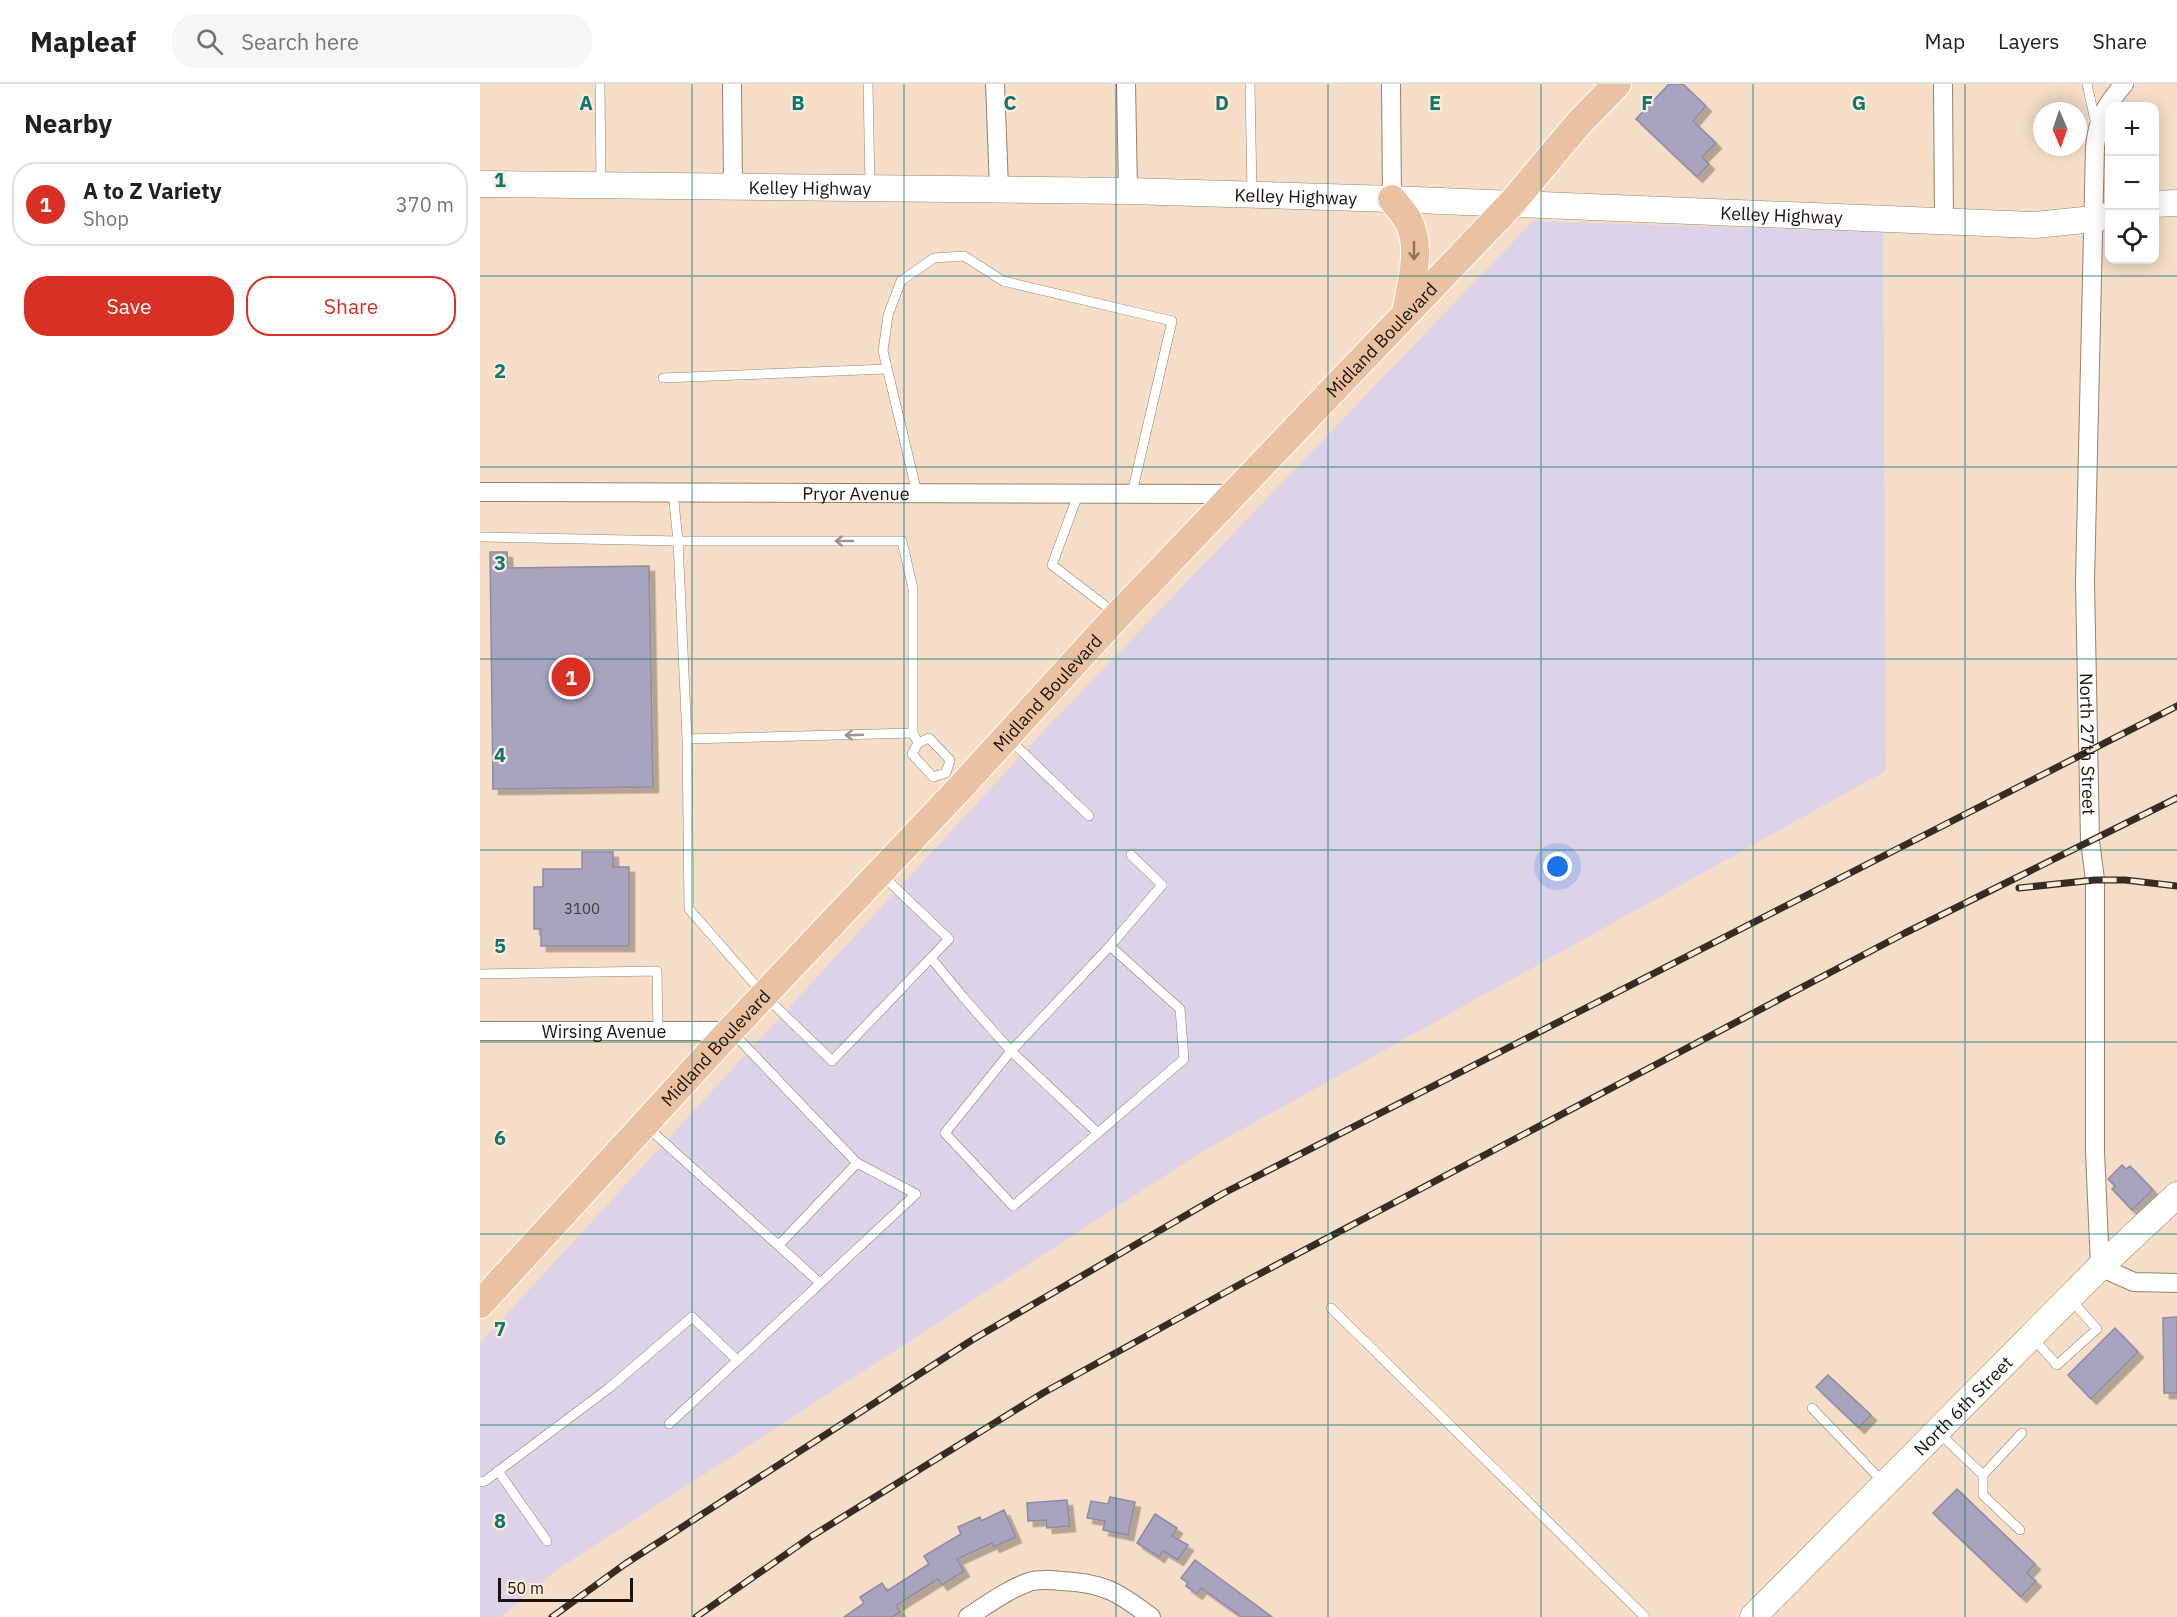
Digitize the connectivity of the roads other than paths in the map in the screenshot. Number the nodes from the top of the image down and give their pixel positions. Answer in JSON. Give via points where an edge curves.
{"nodes":[{"id":1,"x":600,"y":84,"type":"edge"},
{"id":2,"x":732,"y":84,"type":"edge"},
{"id":3,"x":868,"y":84,"type":"edge"},
{"id":4,"x":995,"y":84,"type":"edge"},
{"id":5,"x":1126,"y":84,"type":"edge"},
{"id":6,"x":1250,"y":84,"type":"edge"},
{"id":7,"x":1391,"y":84,"type":"edge"},
{"id":8,"x":1617,"y":84,"type":"edge"},
{"id":9,"x":1943,"y":84,"type":"edge"},
{"id":10,"x":2087,"y":84,"type":"edge"},
{"id":11,"x":2124,"y":84,"type":"edge"},
{"id":12,"x":2097,"y":127,"type":"junction"},
{"id":13,"x":480,"y":184,"type":"edge"},
{"id":14,"x":601,"y":185,"type":"junction"},
{"id":15,"x":733,"y":186,"type":"junction"},
{"id":16,"x":870,"y":187,"type":"junction"},
{"id":17,"x":999,"y":188,"type":"junction"},
{"id":18,"x":1128,"y":191,"type":"junction"},
{"id":19,"x":1252,"y":195,"type":"junction"},
{"id":20,"x":1392,"y":199,"type":"junction"},
{"id":21,"x":2177,"y":203,"type":"edge"},
{"id":22,"x":1511,"y":204,"type":"junction"},
{"id":23,"x":2159,"y":204,"type":"edge"},
{"id":24,"x":2102,"y":217,"type":"edge"},
{"id":25,"x":1944,"y":222,"type":"junction"},
{"id":26,"x":1406,"y":313,"type":"junction"},
{"id":27,"x":887,"y":369,"type":"junction"},
{"id":28,"x":663,"y":378,"type":"dead end"},
{"id":29,"x":480,"y":492,"type":"edge"},
{"id":30,"x":673,"y":492,"type":"junction"},
{"id":31,"x":1079,"y":492,"type":"junction"},
{"id":32,"x":917,"y":493,"type":"junction"},
{"id":33,"x":1132,"y":493,"type":"junction"},
{"id":34,"x":1232,"y":494,"type":"junction"},
{"id":35,"x":480,"y":537,"type":"edge"},
{"id":36,"x":678,"y":541,"type":"junction"},
{"id":37,"x":1118,"y":615,"type":"junction"},
{"id":38,"x":913,"y":733,"type":"junction"},
{"id":39,"x":1006,"y":736,"type":"junction"},
{"id":40,"x":687,"y":739,"type":"junction"},
{"id":41,"x":918,"y":743,"type":"junction"},
{"id":42,"x":952,"y":781,"type":"junction"},
{"id":43,"x":1089,"y":816,"type":"dead end"},
{"id":44,"x":1131,"y":855,"type":"dead end"},
{"id":45,"x":880,"y":873,"type":"junction"},
{"id":46,"x":1110,"y":946,"type":"junction"},
{"id":47,"x":931,"y":958,"type":"junction"},
{"id":48,"x":480,"y":974,"type":"edge"},
{"id":49,"x":765,"y":996,"type":"junction"},
{"id":50,"x":730,"y":1030,"type":"junction"},
{"id":51,"x":480,"y":1031,"type":"edge"},
{"id":52,"x":658,"y":1031,"type":"junction"},
{"id":53,"x":1011,"y":1051,"type":"junction"},
{"id":54,"x":645,"y":1124,"type":"junction"},
{"id":55,"x":1098,"y":1133,"type":"junction"},
{"id":56,"x":857,"y":1164,"type":"junction"},
{"id":57,"x":2177,"y":1195,"type":"edge"},
{"id":58,"x":780,"y":1245,"type":"junction"},
{"id":59,"x":2100,"y":1267,"type":"junction"},
{"id":60,"x":820,"y":1283,"type":"junction"},
{"id":61,"x":2177,"y":1283,"type":"edge"},
{"id":62,"x":482,"y":1295,"type":"edge"},
{"id":63,"x":2069,"y":1298,"type":"junction"},
{"id":64,"x":1331,"y":1308,"type":"dead end"},
{"id":65,"x":2031,"y":1337,"type":"junction"},
{"id":66,"x":737,"y":1360,"type":"junction"},
{"id":67,"x":1812,"y":1408,"type":"dead end"},
{"id":68,"x":669,"y":1424,"type":"dead end"},
{"id":69,"x":1937,"y":1431,"type":"junction"},
{"id":70,"x":2022,"y":1433,"type":"dead end"},
{"id":71,"x":498,"y":1471,"type":"junction"},
{"id":72,"x":1983,"y":1475,"type":"junction"},
{"id":73,"x":480,"y":1482,"type":"edge"},
{"id":74,"x":1884,"y":1484,"type":"junction"},
{"id":75,"x":2020,"y":1530,"type":"dead end"},
{"id":76,"x":547,"y":1541,"type":"dead end"},
{"id":77,"x":968,"y":1617,"type":"edge"},
{"id":78,"x":1151,"y":1617,"type":"edge"},
{"id":79,"x":1645,"y":1617,"type":"edge"},
{"id":80,"x":1753,"y":1617,"type":"edge"}],
"edges":[{"from":1,"to":14,"type":"lane"},
{"from":2,"to":15,"type":"street"},
{"from":3,"to":16,"type":"lane"},
{"from":4,"to":17,"type":"street"},
{"from":5,"to":18,"type":"street"},
{"from":6,"to":19,"type":"lane"},
{"from":7,"to":20,"type":"street"},
{"from":8,"to":22,"type":"main road","name":"Midland Boulevard"},
{"from":9,"to":25,"type":"street"},
{"from":10,"to":12,"type":"lane"},
{"from":11,"to":12,"type":"street","via":[[2109,101]]},
{"from":12,"to":24,"type":"street","name":"North 27th Street"},
{"from":13,"to":14,"type":"street","name":"Kelley Highway"},
{"from":14,"to":15,"type":"street","name":"Kelley Highway"},
{"from":15,"to":16,"type":"street","name":"Kelley Highway"},
{"from":16,"to":17,"type":"street","name":"Kelley Highway"},
{"from":17,"to":18,"type":"street","name":"Kelley Highway"},
{"from":18,"to":19,"type":"street","name":"Kelley Highway"},
{"from":19,"to":20,"type":"street","name":"Kelley Highway"},
{"from":20,"to":22,"type":"street","name":"Kelley Highway"},
{"from":20,"to":26,"type":"main road","one_way":true,"via":[[1409,222],[1414,243]]},
{"from":21,"to":23,"type":"street"},
{"from":22,"to":25,"type":"street","name":"Kelley Highway"},
{"from":22,"to":26,"type":"main road","name":"Midland Boulevard"},
{"from":24,"to":25,"type":"street","name":"Kelley Highway","via":[[2035,225]]},
{"from":24,"to":59,"type":"street","name":"North 27th Street","via":[[2085,582],[2091,853],[2095,880],[2095,1152]]},
{"from":26,"to":34,"type":"main road","name":"Midland Boulevard"},
{"from":27,"to":28,"type":"lane"},
{"from":27,"to":32,"type":"lane"},
{"from":27,"to":33,"type":"lane","via":[[883,351],[888,315],[901,281],[934,258],[964,256],[1003,281],[1172,321]]},
{"from":29,"to":30,"type":"street","name":"Pryor Avenue"},
{"from":30,"to":32,"type":"street","name":"Pryor Avenue"},
{"from":30,"to":36,"type":"lane"},
{"from":31,"to":32,"type":"street","name":"Pryor Avenue"},
{"from":31,"to":33,"type":"street","name":"Pryor Avenue"},
{"from":31,"to":37,"type":"lane","via":[[1052,565]]},
{"from":33,"to":34,"type":"street","name":"Pryor Avenue"},
{"from":34,"to":37,"type":"main road","name":"Midland Boulevard"},
{"from":35,"to":36,"type":"lane"},
{"from":38,"to":36,"type":"lane","one_way":true,"via":[[913,590],[902,541]]},
{"from":36,"to":40,"type":"lane"},
{"from":37,"to":39,"type":"main road","name":"Midland Boulevard"},
{"from":38,"to":40,"type":"lane","one_way":true},
{"from":38,"to":41,"type":"lane"},
{"from":39,"to":42,"type":"main road","name":"Midland Boulevard"},
{"from":39,"to":43,"type":"lane"},
{"from":40,"to":49,"type":"lane","via":[[689,909]]},
{"from":41,"to":42,"type":"lane","via":[[912,754],[933,777]]},
{"from":41,"to":42,"type":"lane","via":[[929,738],[950,760]]},
{"from":42,"to":45,"type":"main road","name":"Midland Boulevard"},
{"from":44,"to":46,"type":"lane","via":[[1162,885]]},
{"from":45,"to":47,"type":"lane","via":[[949,939]]},
{"from":45,"to":49,"type":"main road","name":"Midland Boulevard"},
{"from":46,"to":53,"type":"lane"},
{"from":46,"to":55,"type":"lane","via":[[1180,1009],[1184,1059]]},
{"from":47,"to":49,"type":"lane","via":[[832,1061]]},
{"from":47,"to":53,"type":"lane"},
{"from":48,"to":52,"type":"lane","via":[[657,971]]},
{"from":49,"to":50,"type":"main road","name":"Midland Boulevard"},
{"from":50,"to":52,"type":"street","name":"Wirsing Avenue"},
{"from":50,"to":54,"type":"main road","name":"Midland Boulevard"},
{"from":50,"to":56,"type":"lane"},
{"from":51,"to":52,"type":"street","name":"Wirsing Avenue"},
{"from":53,"to":55,"type":"lane"},
{"from":53,"to":55,"type":"lane","via":[[945,1133],[1013,1206]]},
{"from":54,"to":58,"type":"lane"},
{"from":54,"to":62,"type":"main road","name":"Midland Boulevard"},
{"from":56,"to":58,"type":"lane"},
{"from":56,"to":60,"type":"lane","via":[[916,1194]]},
{"from":57,"to":59,"type":"street","name":"North 6th Street"},
{"from":58,"to":60,"type":"lane"},
{"from":59,"to":61,"type":"street","via":[[2134,1282]]},
{"from":59,"to":63,"type":"street","name":"North 6th Street"},
{"from":60,"to":66,"type":"lane"},
{"from":63,"to":65,"type":"street","name":"North 6th Street"},
{"from":63,"to":65,"type":"lane","via":[[2097,1329],[2057,1365]]},
{"from":64,"to":79,"type":"lane"},
{"from":65,"to":69,"type":"street","name":"North 6th Street"},
{"from":66,"to":68,"type":"lane"},
{"from":66,"to":71,"type":"lane","via":[[692,1317],[609,1388]]},
{"from":67,"to":74,"type":"lane"},
{"from":69,"to":72,"type":"lane"},
{"from":69,"to":74,"type":"street","name":"North 6th Street"},
{"from":70,"to":72,"type":"lane"},
{"from":71,"to":73,"type":"lane"},
{"from":71,"to":76,"type":"lane"},
{"from":72,"to":75,"type":"lane","via":[[1983,1495]]},
{"from":74,"to":80,"type":"street","name":"North 6th Street"},
{"from":77,"to":78,"type":"street","via":[[1032,1581],[1056,1580],[1089,1582],[1122,1595]]}]}
